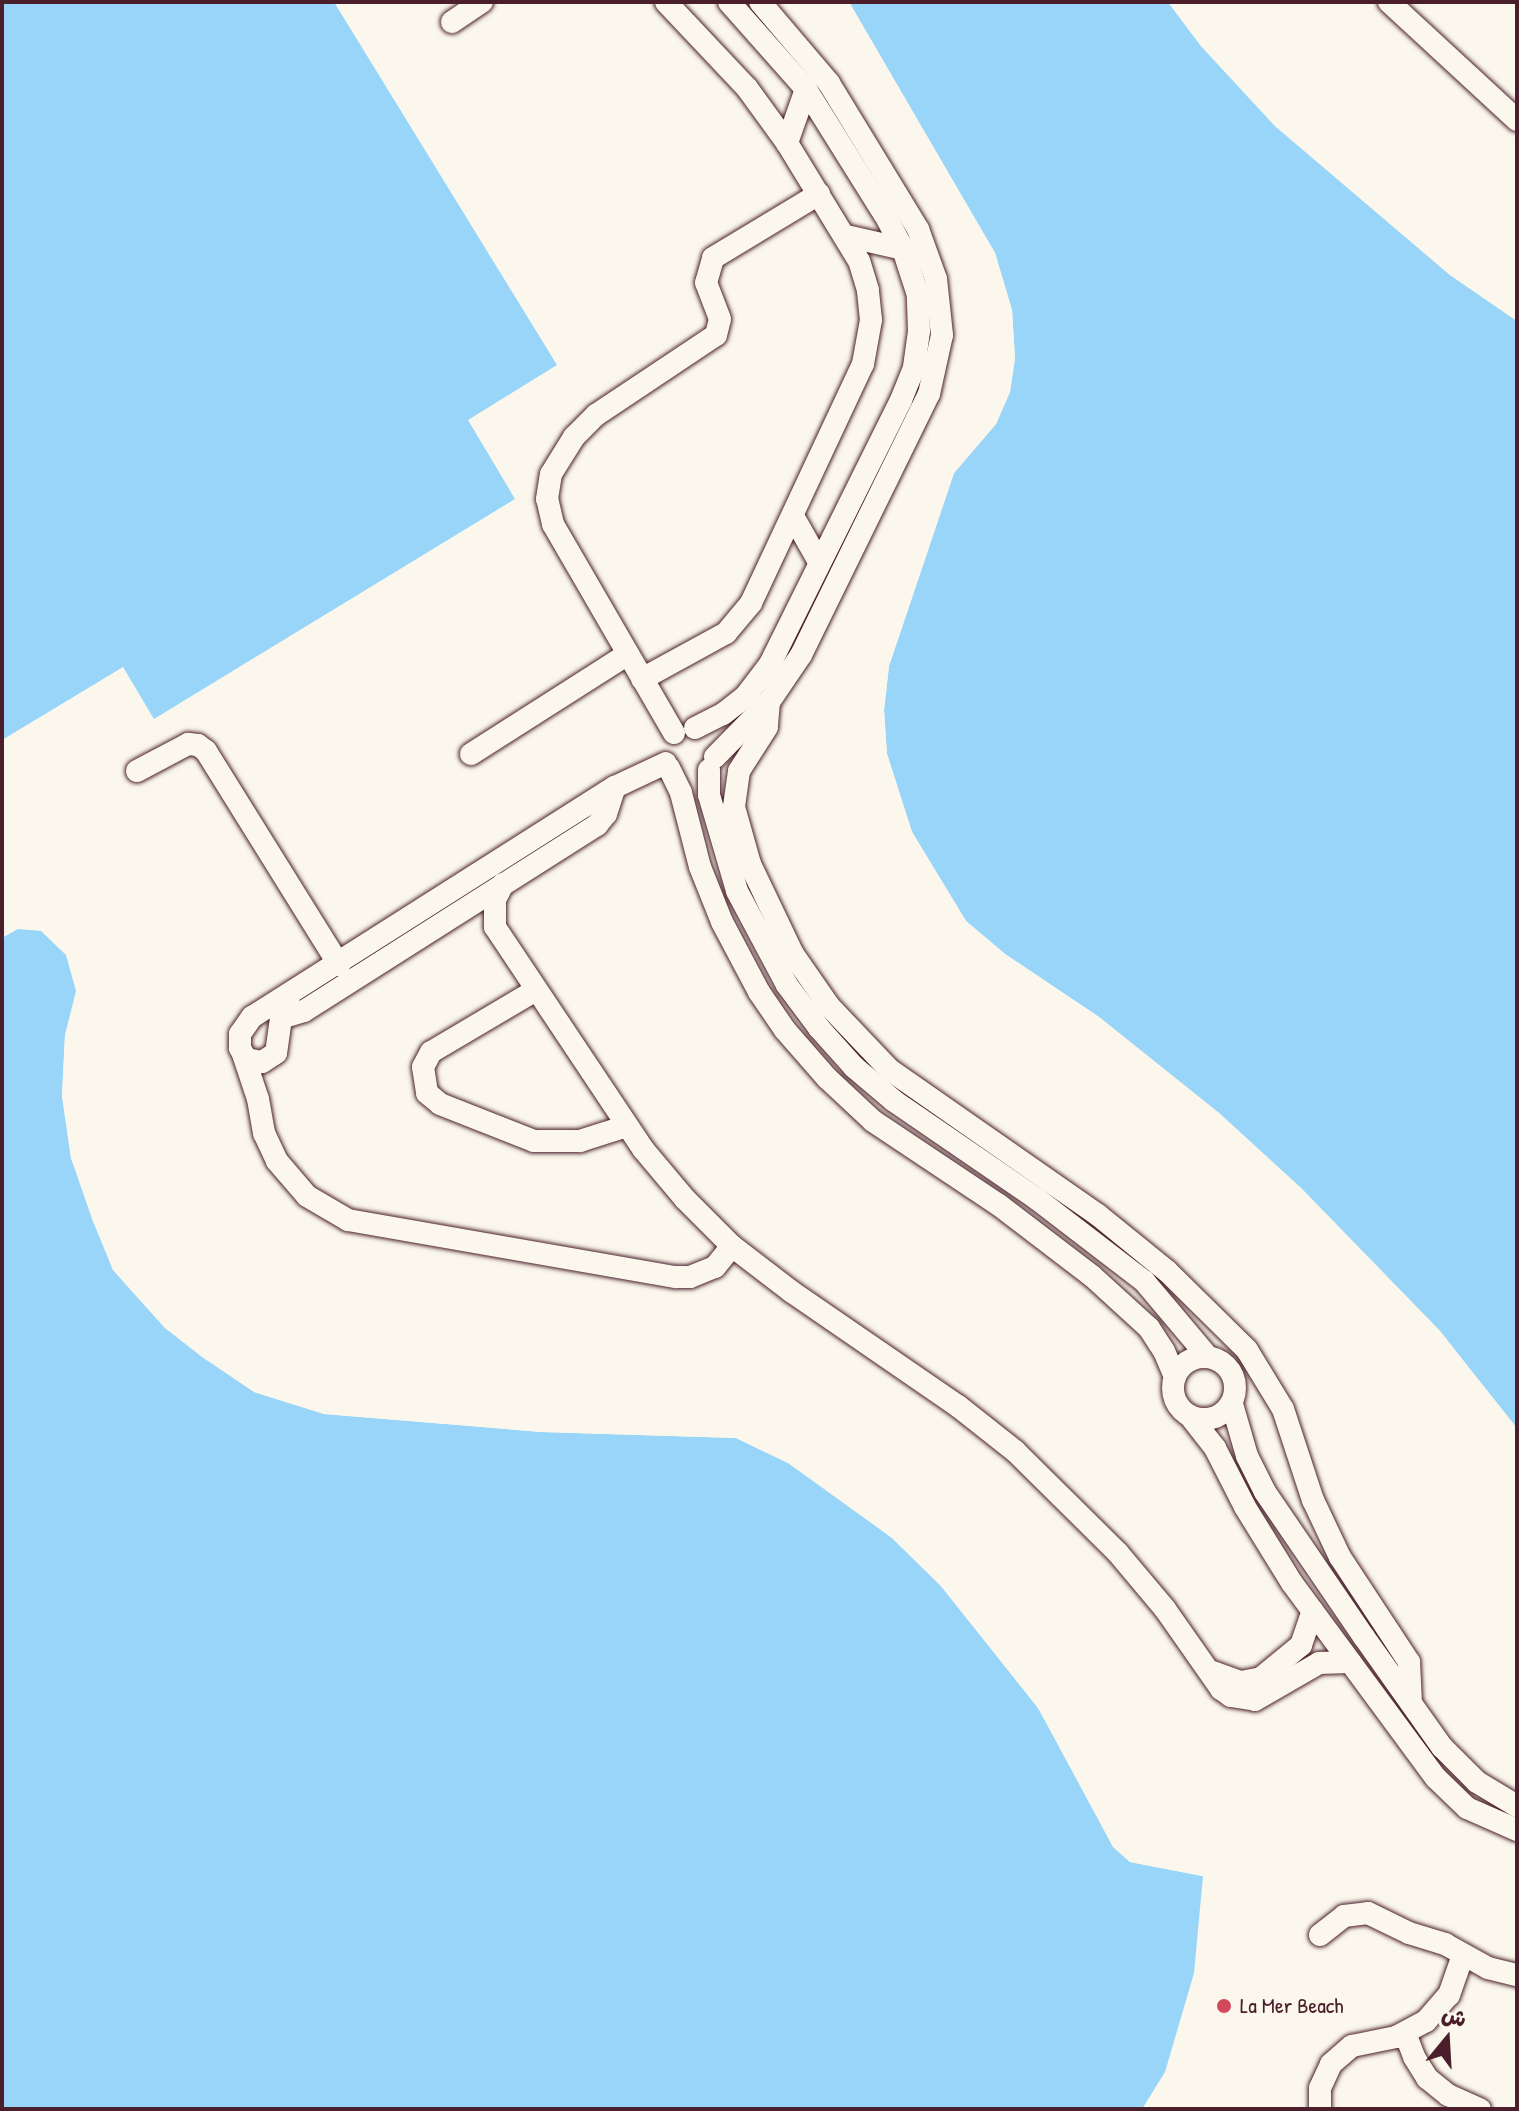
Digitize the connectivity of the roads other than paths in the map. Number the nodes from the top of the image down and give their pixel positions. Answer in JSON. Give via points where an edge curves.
{"nodes":[{"id":1,"x":482,"y":2,"type":"edge"},
{"id":2,"x":666,"y":2,"type":"edge"},
{"id":3,"x":729,"y":2,"type":"edge"},
{"id":4,"x":760,"y":2,"type":"edge"},
{"id":5,"x":1389,"y":2,"type":"edge"},
{"id":6,"x":452,"y":22,"type":"dead end"},
{"id":7,"x":806,"y":89,"type":"junction"},
{"id":8,"x":1517,"y":120,"type":"edge"},
{"id":9,"x":787,"y":143,"type":"junction"},
{"id":10,"x":819,"y":194,"type":"junction"},
{"id":11,"x":846,"y":236,"type":"junction"},
{"id":12,"x":903,"y":249,"type":"junction"},
{"id":13,"x":793,"y":516,"type":"junction"},
{"id":14,"x":819,"y":562,"type":"junction"},
{"id":15,"x":628,"y":654,"type":"junction"},
{"id":16,"x":642,"y":679,"type":"junction"},
{"id":17,"x":769,"y":702,"type":"junction"},
{"id":18,"x":684,"y":730,"type":"junction"},
{"id":19,"x":471,"y":754,"type":"dead end"},
{"id":20,"x":712,"y":763,"type":"junction"},
{"id":21,"x":668,"y":766,"type":"junction"},
{"id":22,"x":137,"y":771,"type":"dead end"},
{"id":23,"x":615,"y":787,"type":"junction"},
{"id":24,"x":503,"y":884,"type":"junction"},
{"id":25,"x":455,"y":915,"type":"junction"},
{"id":26,"x":495,"y":927,"type":"junction"},
{"id":27,"x":339,"y":965,"type":"junction"},
{"id":28,"x":536,"y":990,"type":"junction"},
{"id":29,"x":285,"y":1007,"type":"junction"},
{"id":30,"x":243,"y":1054,"type":"junction"},
{"id":31,"x":273,"y":1057,"type":"junction"},
{"id":32,"x":258,"y":1099,"type":"junction"},
{"id":33,"x":627,"y":1126,"type":"junction"},
{"id":34,"x":1036,"y":1171,"type":"junction"},
{"id":35,"x":1002,"y":1174,"type":"junction"},
{"id":36,"x":732,"y":1246,"type":"junction"},
{"id":37,"x":1208,"y":1357,"type":"junction"},
{"id":38,"x":1175,"y":1377,"type":"junction"},
{"id":39,"x":1232,"y":1404,"type":"junction"},
{"id":40,"x":1190,"y":1416,"type":"junction"},
{"id":41,"x":1265,"y":1492,"type":"junction"},
{"id":42,"x":1313,"y":1500,"type":"junction"},
{"id":43,"x":1313,"y":1611,"type":"junction"},
{"id":44,"x":1350,"y":1662,"type":"junction"},
{"id":45,"x":1207,"y":1668,"type":"junction"},
{"id":46,"x":1411,"y":1703,"type":"junction"},
{"id":47,"x":1517,"y":1806,"type":"edge"},
{"id":48,"x":1517,"y":1830,"type":"edge"},
{"id":49,"x":1320,"y":1935,"type":"dead end"},
{"id":50,"x":1463,"y":1955,"type":"junction"},
{"id":51,"x":1517,"y":1975,"type":"edge"},
{"id":52,"x":1405,"y":2033,"type":"junction"},
{"id":53,"x":1320,"y":2109,"type":"edge"},
{"id":54,"x":1480,"y":2109,"type":"edge"}],
"edges":[{"from":1,"to":6,"type":"street"},
{"from":2,"to":9,"type":"street","via":[[747,88]]},
{"from":3,"to":7,"type":"street"},
{"from":4,"to":17,"type":"street","via":[[829,83],[918,229],[936,279],[942,335],[929,394],[801,655]]},
{"from":5,"to":8,"type":"street"},
{"from":7,"to":9,"type":"street"},
{"from":7,"to":12,"type":"street"},
{"from":9,"to":10,"type":"street"},
{"from":10,"to":11,"type":"street"},
{"from":10,"to":15,"type":"street","via":[[713,258],[706,283],[720,319],[716,335],[596,415],[574,437],[551,474],[547,499],[553,524]]},
{"from":11,"to":12,"type":"street"},
{"from":11,"to":13,"type":"street","via":[[868,290],[868,350]]},
{"from":12,"to":14,"type":"street","via":[[918,295],[914,367]]},
{"from":13,"to":14,"type":"street"},
{"from":13,"to":16,"type":"street","via":[[751,603],[735,624]]},
{"from":14,"to":18,"type":"street","via":[[762,676],[734,706]]},
{"from":15,"to":16,"type":"street"},
{"from":15,"to":19,"type":"street"},
{"from":16,"to":18,"type":"street"},
{"from":17,"to":20,"type":"street"},
{"from":17,"to":34,"type":"street","via":[[767,727],[739,771],[734,807],[765,902],[793,954],[829,1006],[890,1070]]},
{"from":18,"to":20,"type":"street","via":[[711,739]]},
{"from":18,"to":21,"type":"street","via":[[664,750]]},
{"from":20,"to":21,"type":"street","via":[[689,778]]},
{"from":20,"to":35,"type":"street","via":[[709,795],[727,863],[746,911],[787,985],[836,1048],[874,1085]]},
{"from":21,"to":23,"type":"street"},
{"from":21,"to":38,"type":"street","via":[[722,922],[785,1030],[873,1121],[999,1205],[1103,1285],[1149,1328]]},
{"from":22,"to":27,"type":"street","via":[[188,744],[206,751]]},
{"from":23,"to":24,"type":"street","via":[[597,825]]},
{"from":23,"to":27,"type":"street"},
{"from":24,"to":25,"type":"street"},
{"from":24,"to":26,"type":"street","via":[[495,900]]},
{"from":25,"to":26,"type":"street"},
{"from":25,"to":29,"type":"street","via":[[304,1011]]},
{"from":26,"to":28,"type":"street"},
{"from":27,"to":29,"type":"street"},
{"from":28,"to":33,"type":"street"},
{"from":28,"to":33,"type":"street","via":[[431,1052],[422,1076],[427,1093],[440,1104],[534,1141],[580,1141]]},
{"from":29,"to":30,"type":"street","via":[[247,1022],[240,1034]]},
{"from":29,"to":31,"type":"street"},
{"from":30,"to":31,"type":"street","via":[[257,1063]]},
{"from":30,"to":32,"type":"street"},
{"from":31,"to":32,"type":"street"},
{"from":32,"to":36,"type":"street","via":[[264,1133],[285,1174],[307,1196],[348,1220],[676,1277],[703,1274]]},
{"from":33,"to":36,"type":"street","via":[[671,1184]]},
{"from":34,"to":35,"type":"street"},
{"from":34,"to":42,"type":"street","via":[[1133,1242],[1247,1350],[1283,1409]]},
{"from":35,"to":37,"type":"street","via":[[1144,1281]]},
{"from":36,"to":45,"type":"street","via":[[1015,1451],[1118,1553]]},
{"from":37,"to":38,"type":"street","via":[[1191,1360]]},
{"from":37,"to":39,"type":"street","via":[[1233,1374]]},
{"from":38,"to":40,"type":"street","via":[[1175,1400]]},
{"from":39,"to":40,"type":"street","via":[[1213,1419]]},
{"from":39,"to":41,"type":"street"},
{"from":40,"to":43,"type":"street","via":[[1215,1448],[1245,1507]]},
{"from":41,"to":42,"type":"street"},
{"from":41,"to":46,"type":"street"},
{"from":42,"to":46,"type":"street","via":[[1340,1557],[1409,1662]]},
{"from":43,"to":44,"type":"street"},
{"from":43,"to":45,"type":"street","via":[[1301,1645],[1261,1678],[1231,1681]]},
{"from":44,"to":45,"type":"street","via":[[1319,1663],[1255,1700],[1231,1696]]},
{"from":44,"to":48,"type":"street","via":[[1452,1794],[1477,1814]]},
{"from":46,"to":47,"type":"street","via":[[1464,1770]]},
{"from":49,"to":50,"type":"street","via":[[1344,1916],[1368,1913]]},
{"from":50,"to":51,"type":"street"},
{"from":50,"to":52,"type":"street","via":[[1439,2009]]},
{"from":52,"to":53,"type":"street","via":[[1364,2042],[1340,2054],[1324,2075]]},
{"from":52,"to":54,"type":"street","via":[[1427,2078],[1448,2095]]}]}
